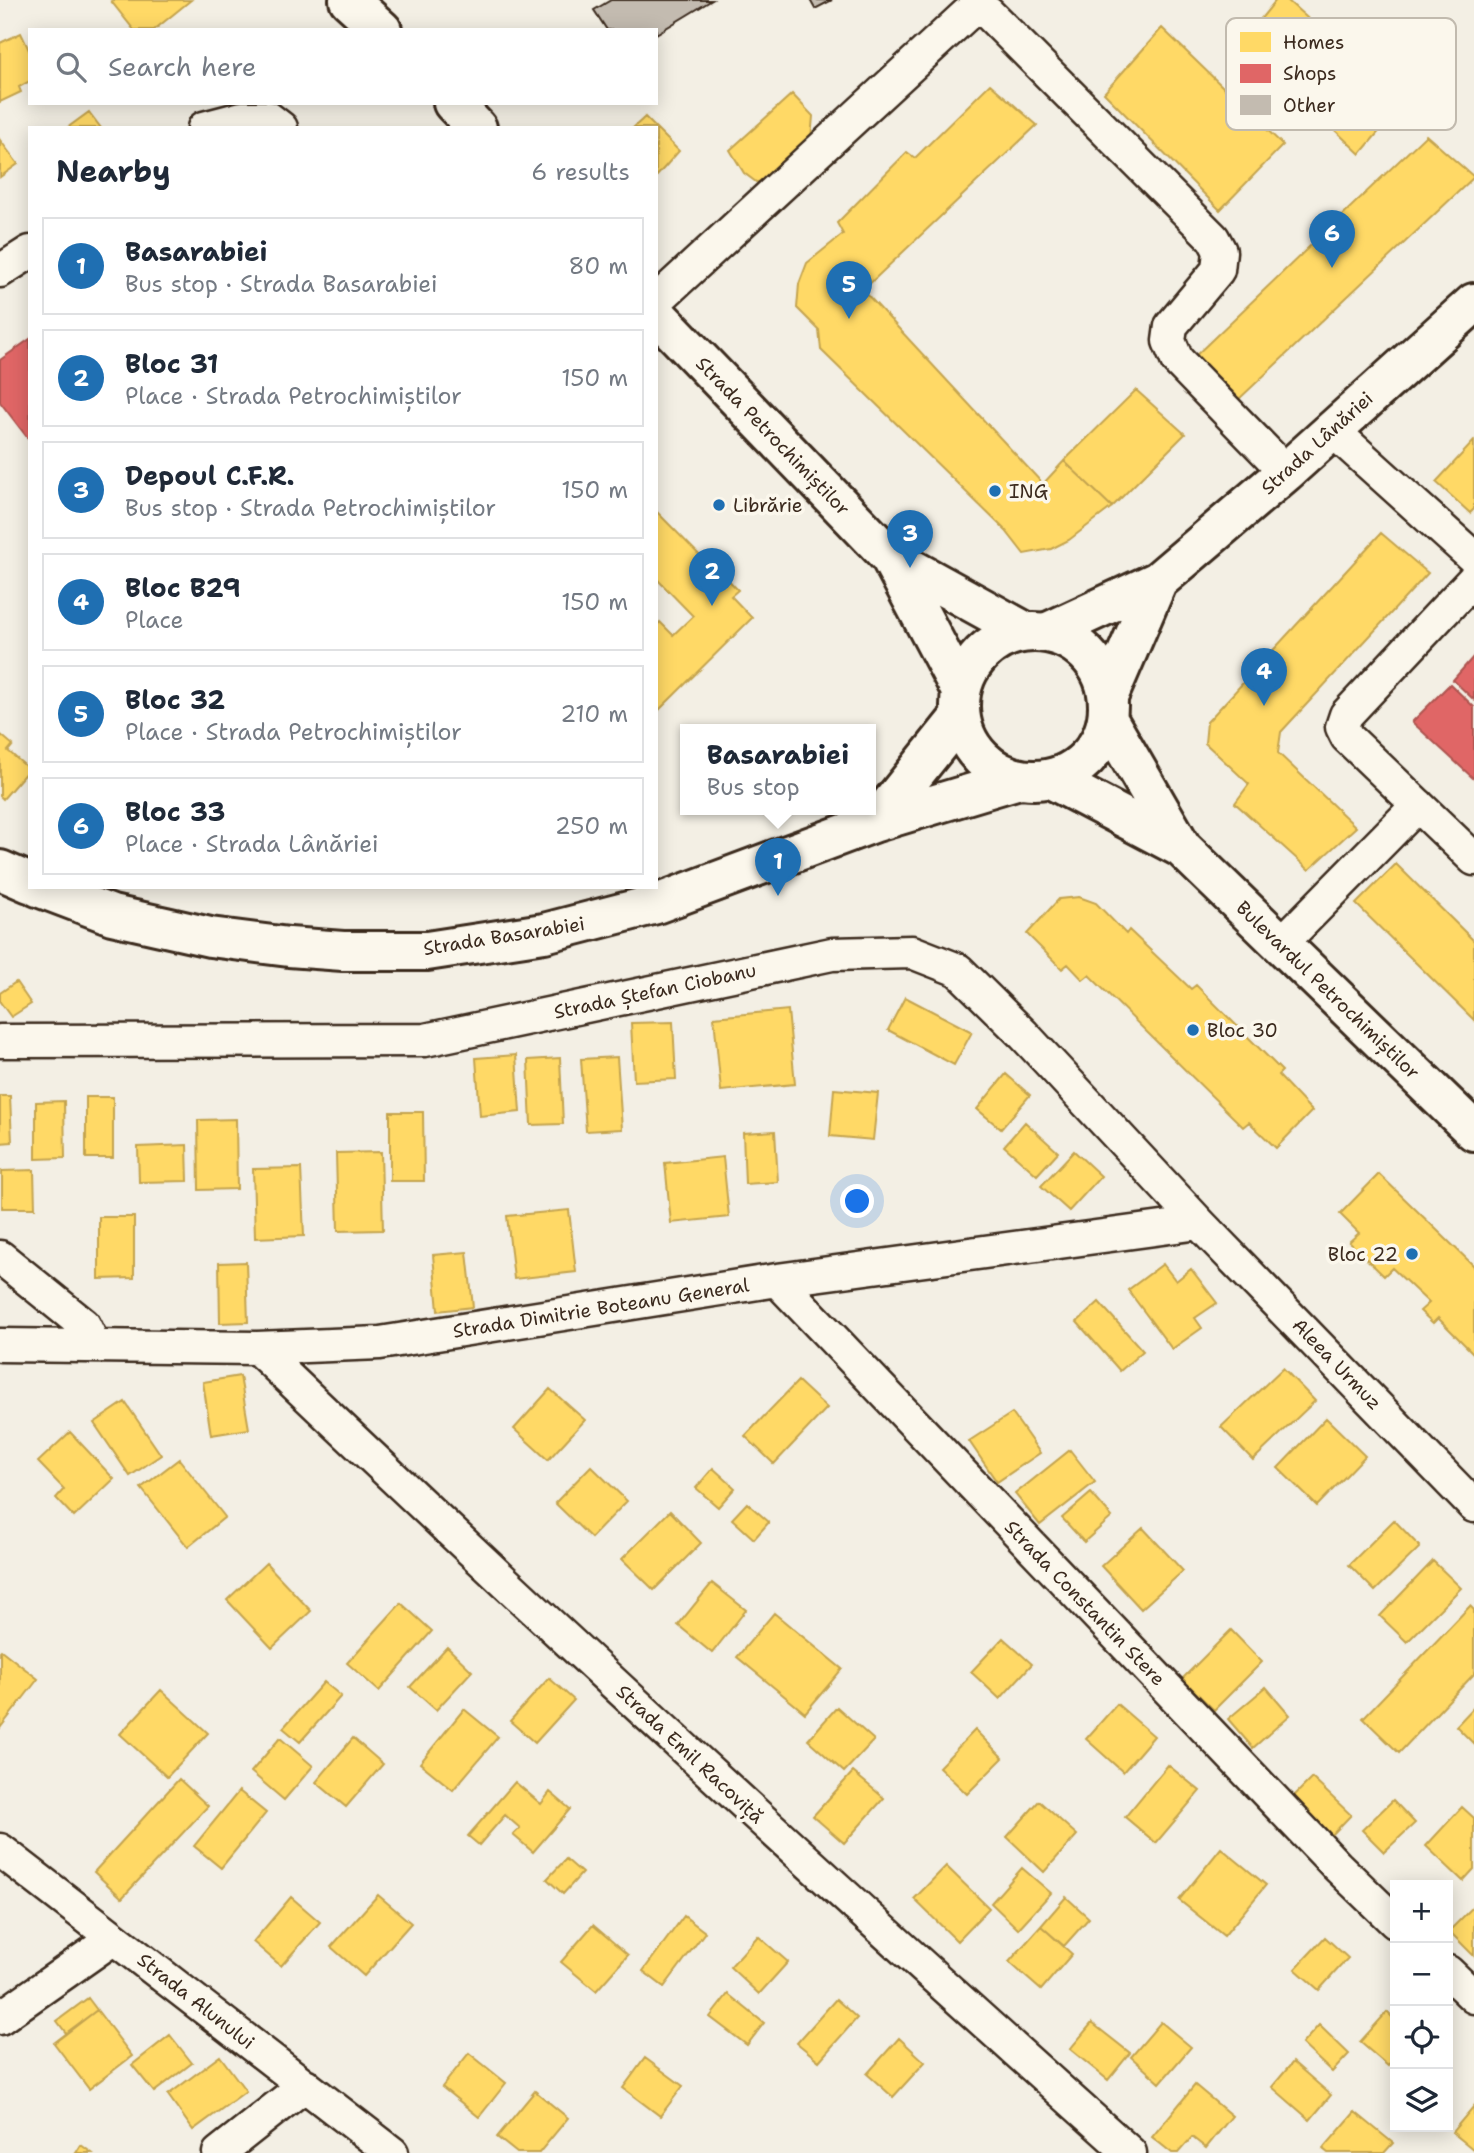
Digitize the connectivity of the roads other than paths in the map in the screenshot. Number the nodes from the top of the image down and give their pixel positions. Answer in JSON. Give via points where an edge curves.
{"nodes":[{"id":1,"x":349,"y":0,"type":"edge"},
{"id":2,"x":365,"y":0,"type":"edge"},
{"id":3,"x":381,"y":28,"type":"edge"},
{"id":4,"x":382,"y":28,"type":"edge"},
{"id":5,"x":455,"y":105,"type":"edge"},
{"id":6,"x":212,"y":126,"type":"edge"},
{"id":7,"x":278,"y":126,"type":"edge"},
{"id":8,"x":475,"y":126,"type":"edge"},
{"id":9,"x":28,"y":253,"type":"edge"},
{"id":10,"x":0,"y":271,"type":"edge"},
{"id":11,"x":658,"y":299,"type":"edge"},
{"id":12,"x":1474,"y":303,"type":"edge"},
{"id":13,"x":658,"y":316,"type":"edge"},
{"id":14,"x":1332,"y":430,"type":"junction"},
{"id":15,"x":1286,"y":472,"type":"junction"},
{"id":16,"x":890,"y":557,"type":"junction"},
{"id":17,"x":1474,"y":558,"type":"edge"},
{"id":18,"x":1474,"y":579,"type":"edge"},
{"id":19,"x":1157,"y":581,"type":"junction"},
{"id":20,"x":1037,"y":632,"type":"junction"},
{"id":21,"x":961,"y":704,"type":"junction"},
{"id":22,"x":1108,"y":708,"type":"junction"},
{"id":23,"x":1035,"y":779,"type":"junction"},
{"id":24,"x":1418,"y":805,"type":"junction"},
{"id":25,"x":876,"y":822,"type":"junction"},
{"id":26,"x":1182,"y":848,"type":"junction"},
{"id":27,"x":1474,"y":859,"type":"edge"},
{"id":28,"x":0,"y":870,"type":"edge"},
{"id":29,"x":28,"y":882,"type":"edge"},
{"id":30,"x":43,"y":889,"type":"edge"},
{"id":31,"x":1280,"y":944,"type":"junction"},
{"id":32,"x":0,"y":1041,"type":"edge"},
{"id":33,"x":1474,"y":1131,"type":"edge"},
{"id":34,"x":1199,"y":1223,"type":"junction"},
{"id":35,"x":0,"y":1257,"type":"edge"},
{"id":36,"x":777,"y":1280,"type":"junction"},
{"id":37,"x":0,"y":1345,"type":"edge"},
{"id":38,"x":94,"y":1345,"type":"junction"},
{"id":39,"x":257,"y":1348,"type":"junction"},
{"id":40,"x":1474,"y":1506,"type":"edge"},
{"id":41,"x":0,"y":1850,"type":"edge"},
{"id":42,"x":1390,"y":1917,"type":"edge"},
{"id":43,"x":114,"y":1938,"type":"junction"},
{"id":44,"x":1453,"y":1977,"type":"edge"},
{"id":45,"x":1474,"y":1997,"type":"edge"},
{"id":46,"x":0,"y":2018,"type":"edge"},
{"id":47,"x":305,"y":2085,"type":"junction"},
{"id":48,"x":219,"y":2153,"type":"edge"},
{"id":49,"x":392,"y":2153,"type":"edge"},
{"id":50,"x":1130,"y":2153,"type":"edge"}],
"edges":[{"from":1,"to":3,"type":"main road"},
{"from":2,"to":4,"type":"main road"},
{"from":5,"to":8,"type":"main road"},
{"from":6,"to":7,"type":"street","via":[[242,118],[268,118]]},
{"from":9,"to":10,"type":"street"},
{"from":11,"to":15,"type":"street","via":[[967,14],[978,9],[988,13],[1213,238],[1220,251],[1218,270],[1171,326],[1169,341],[1177,360]]},
{"from":12,"to":14,"type":"main road","name":"Strada Lânăriei"},
{"from":13,"to":16,"type":"main road","name":"Strada Petrochimiștilor"},
{"from":14,"to":15,"type":"main road","name":"Strada Lânăriei"},
{"from":14,"to":17,"type":"street"},
{"from":15,"to":19,"type":"main road","name":"Strada Lânăriei"},
{"from":16,"to":20,"type":"main road","name":"Strada Petrochimiștilor"},
{"from":16,"to":21,"type":"main road","name":"Strada Petrochimiștilor"},
{"from":18,"to":24,"type":"street","via":[[1346,715],[1342,727]]},
{"from":19,"to":20,"type":"main road"},
{"from":19,"to":22,"type":"main road"},
{"from":20,"to":21,"type":"main road","via":[[1003,638],[984,651],[969,670]]},
{"from":20,"to":22,"type":"main road","via":[[1070,640],[1088,654],[1102,673]]},
{"from":21,"to":23,"type":"main road","via":[[967,739],[980,757],[998,771]]},
{"from":21,"to":25,"type":"main road"},
{"from":22,"to":23,"type":"main road","via":[[1101,741],[1088,758],[1071,771]]},
{"from":22,"to":26,"type":"main road","name":"Bulevardul Petrochimiștilor"},
{"from":23,"to":25,"type":"main road","name":"Strada Basarabiei"},
{"from":23,"to":26,"type":"main road","name":"Bulevardul Petrochimiștilor"},
{"from":24,"to":27,"type":"street"},
{"from":24,"to":31,"type":"street"},
{"from":25,"to":30,"type":"main road","name":"Strada Basarabiei","via":[[622,914],[544,933],[428,951],[343,951],[210,937],[112,915]]},
{"from":26,"to":31,"type":"main road","name":"Bulevardul Petrochimiștilor"},
{"from":28,"to":29,"type":"main road"},
{"from":31,"to":33,"type":"main road","name":"Bulevardul Petrochimiștilor"},
{"from":32,"to":34,"type":"street","name":"Strada Ștefan Ciobanu","via":[[425,1040],[832,954],[912,952],[958,970]]},
{"from":34,"to":36,"type":"street","name":"Strada Dimitrie Boteanu General"},
{"from":34,"to":40,"type":"street","name":"Aleea Urmuz"},
{"from":35,"to":38,"type":"street","via":[[84,1325]]},
{"from":36,"to":39,"type":"street","name":"Strada Dimitrie Boteanu General","via":[[380,1343]]},
{"from":36,"to":42,"type":"street","name":"Strada Constantin Stere","via":[[1327,1857]]},
{"from":37,"to":38,"type":"street","name":"Strada Dimitrie Boteanu General"},
{"from":38,"to":39,"type":"street","name":"Strada Dimitrie Boteanu General"},
{"from":39,"to":50,"type":"street","name":"Strada Emil Racoviță","via":[[751,1810]]},
{"from":41,"to":43,"type":"street","name":"Strada Alunului"},
{"from":43,"to":46,"type":"street"},
{"from":43,"to":47,"type":"street","name":"Strada Alunului"},
{"from":44,"to":45,"type":"street"},
{"from":47,"to":48,"type":"street"},
{"from":47,"to":49,"type":"street","name":"Strada Alunului"}]}
